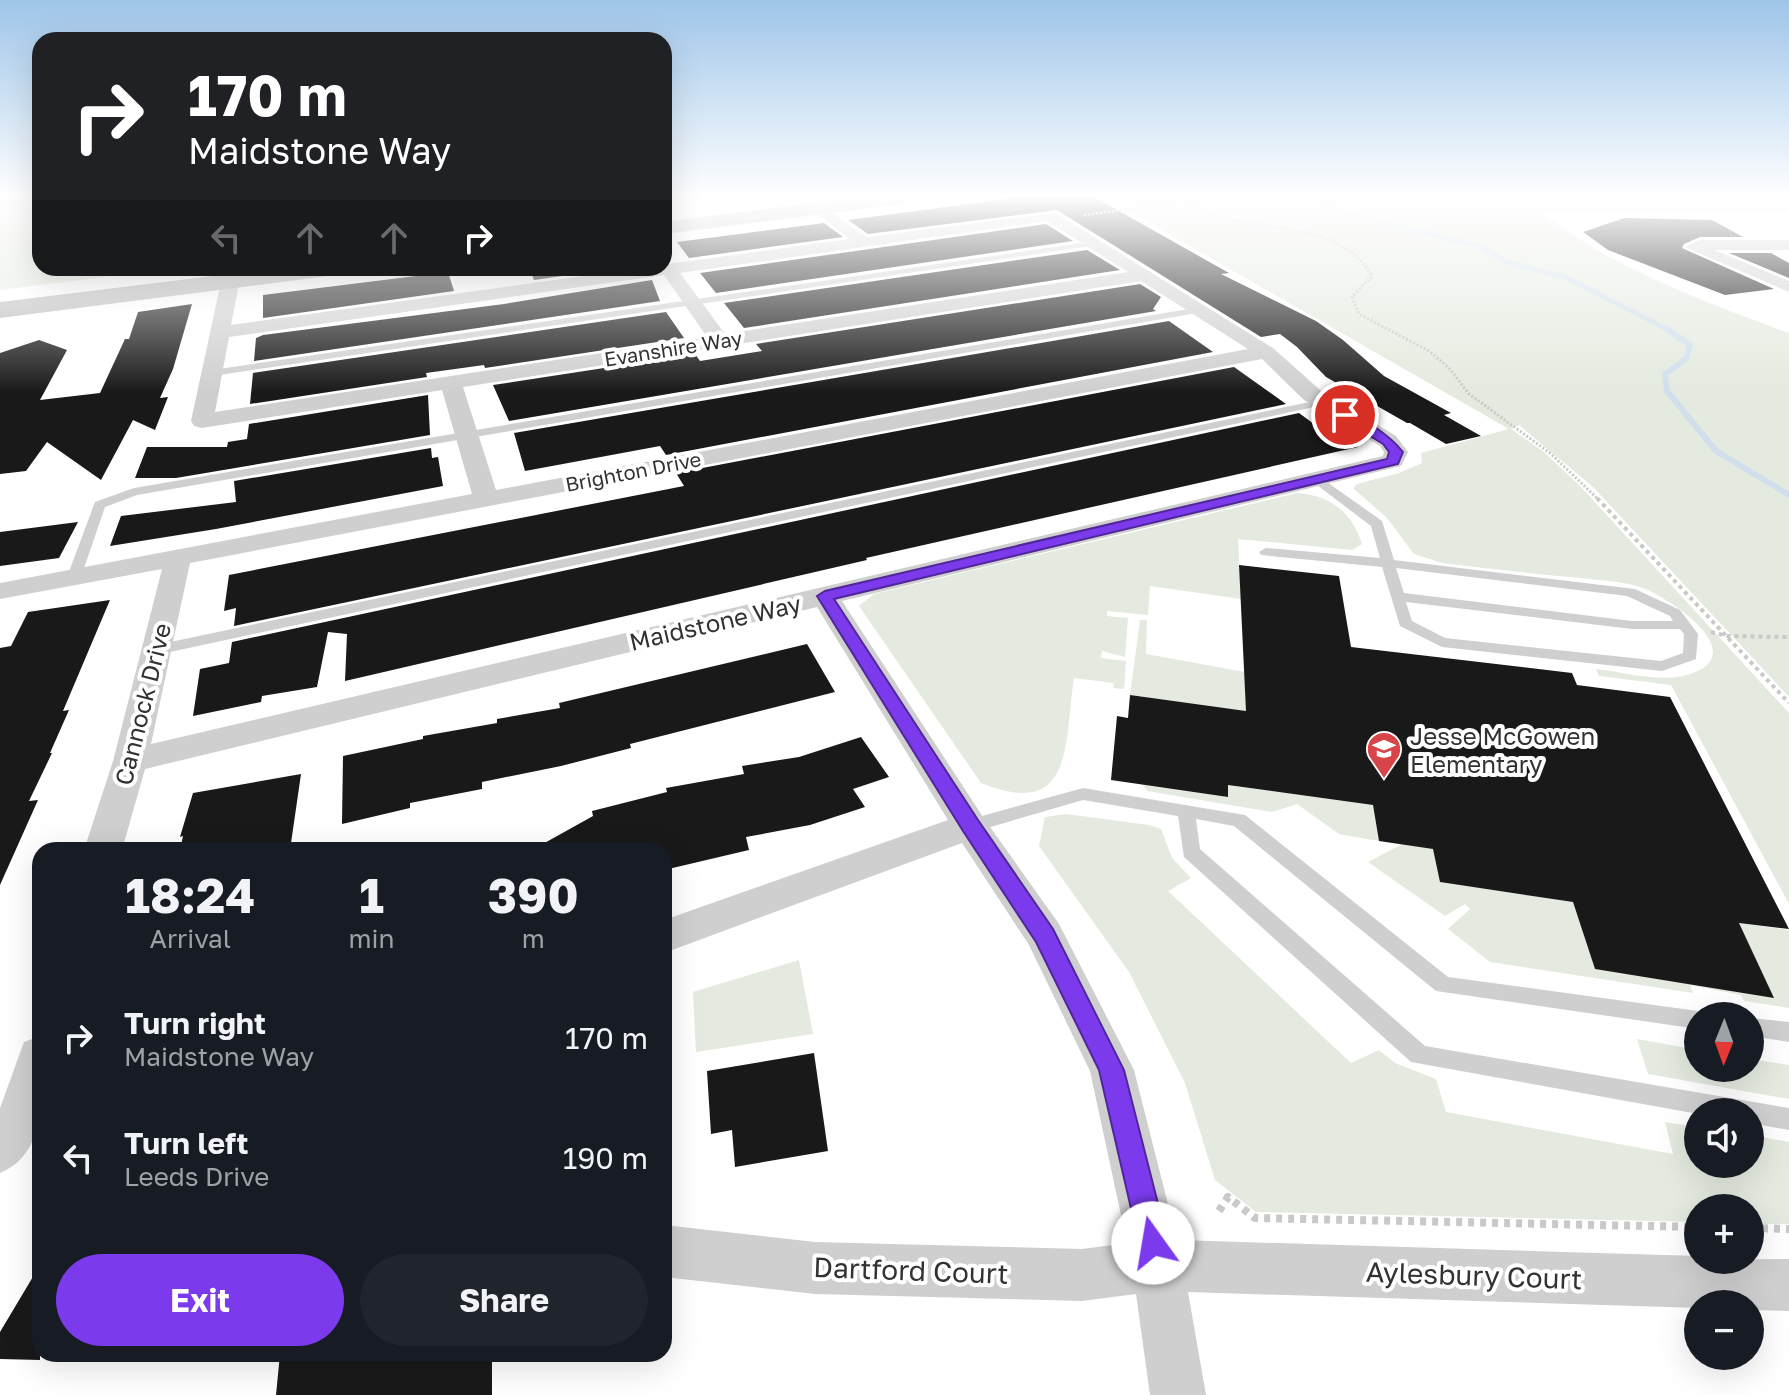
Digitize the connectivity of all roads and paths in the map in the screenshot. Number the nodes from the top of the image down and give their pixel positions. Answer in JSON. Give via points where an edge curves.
{"nodes":[{"id":1,"x":707,"y":263,"type":"edge"},
{"id":2,"x":958,"y":263,"type":"edge"},
{"id":3,"x":1126,"y":263,"type":"edge"},
{"id":4,"x":1368,"y":263,"type":"edge"},
{"id":5,"x":1732,"y":263,"type":"edge"},
{"id":6,"x":672,"y":268,"type":"edge"},
{"id":7,"x":672,"y":274,"type":"edge"},
{"id":8,"x":1145,"y":275,"type":"junction"},
{"id":9,"x":219,"y":276,"type":"edge"},
{"id":10,"x":232,"y":276,"type":"edge"},
{"id":11,"x":618,"y":276,"type":"edge"},
{"id":12,"x":1789,"y":287,"type":"edge"},
{"id":13,"x":692,"y":302,"type":"junction"},
{"id":14,"x":0,"y":310,"type":"edge"},
{"id":15,"x":1200,"y":310,"type":"junction"},
{"id":16,"x":220,"y":332,"type":"junction"},
{"id":17,"x":720,"y":341,"type":"junction"},
{"id":18,"x":1266,"y":352,"type":"junction"},
{"id":19,"x":212,"y":373,"type":"junction"},
{"id":20,"x":451,"y":383,"type":"junction"},
{"id":21,"x":1324,"y":402,"type":"junction"},
{"id":22,"x":467,"y":436,"type":"junction"},
{"id":23,"x":1317,"y":479,"type":"junction"},
{"id":24,"x":486,"y":499,"type":"junction"},
{"id":25,"x":1266,"y":552,"type":"dead end"},
{"id":26,"x":178,"y":558,"type":"junction"},
{"id":27,"x":1388,"y":563,"type":"junction"},
{"id":28,"x":74,"y":577,"type":"junction"},
{"id":29,"x":0,"y":591,"type":"edge"},
{"id":30,"x":825,"y":596,"type":"junction"},
{"id":31,"x":1398,"y":597,"type":"junction"},
{"id":32,"x":1685,"y":625,"type":"junction"},
{"id":33,"x":1727,"y":636,"type":"junction"},
{"id":34,"x":1789,"y":637,"type":"edge"},
{"id":35,"x":156,"y":650,"type":"junction"},
{"id":36,"x":1789,"y":703,"type":"edge"},
{"id":37,"x":130,"y":761,"type":"junction"},
{"id":38,"x":1186,"y":811,"type":"junction"},
{"id":39,"x":970,"y":826,"type":"junction"},
{"id":40,"x":105,"y":842,"type":"edge"},
{"id":41,"x":672,"y":934,"type":"edge"},
{"id":42,"x":1684,"y":1018,"type":"edge"},
{"id":43,"x":1764,"y":1029,"type":"edge"},
{"id":44,"x":1789,"y":1032,"type":"edge"},
{"id":45,"x":32,"y":1077,"type":"edge"},
{"id":46,"x":1684,"y":1101,"type":"edge"},
{"id":47,"x":1764,"y":1115,"type":"edge"},
{"id":48,"x":1789,"y":1119,"type":"edge"},
{"id":49,"x":10,"y":1133,"type":"edge"},
{"id":50,"x":1219,"y":1211,"type":"dead end"},
{"id":51,"x":1684,"y":1227,"type":"edge"},
{"id":52,"x":1764,"y":1228,"type":"edge"},
{"id":53,"x":1789,"y":1229,"type":"edge"},
{"id":54,"x":672,"y":1252,"type":"edge"},
{"id":55,"x":1158,"y":1265,"type":"junction"},
{"id":56,"x":1789,"y":1285,"type":"edge"},
{"id":57,"x":1178,"y":1395,"type":"edge"}],
"edges":[{"from":1,"to":6,"type":"street"},
{"from":2,"to":13,"type":"lane"},
{"from":3,"to":8,"type":"street"},
{"from":4,"to":33,"type":"path","via":[[1372,276],[1352,297],[1359,314],[1429,351],[1469,394],[1550,453]]},
{"from":5,"to":12,"type":"street"},
{"from":7,"to":13,"type":"street"},
{"from":8,"to":15,"type":"street"},
{"from":8,"to":17,"type":"street","name":"Evanshire Way"},
{"from":9,"to":14,"type":"street"},
{"from":10,"to":16,"type":"street"},
{"from":11,"to":16,"type":"street"},
{"from":13,"to":17,"type":"street"},
{"from":13,"to":19,"type":"lane"},
{"from":15,"to":18,"type":"street"},
{"from":15,"to":22,"type":"lane"},
{"from":16,"to":19,"type":"street"},
{"from":17,"to":20,"type":"street","name":"Evanshire Way"},
{"from":18,"to":21,"type":"street"},
{"from":18,"to":24,"type":"street","name":"Brighton Drive"},
{"from":19,"to":20,"type":"street","name":"Evanshire Way","via":[[202,421]]},
{"from":20,"to":22,"type":"street"},
{"from":21,"to":23,"type":"street","name":"Maidstone Way","via":[[1388,441],[1396,452],[1393,461]]},
{"from":21,"to":35,"type":"lane"},
{"from":22,"to":24,"type":"street"},
{"from":22,"to":28,"type":"lane","via":[[134,492],[99,505]]},
{"from":23,"to":27,"type":"lane","via":[[1377,524]]},
{"from":23,"to":30,"type":"street","name":"Maidstone Way"},
{"from":24,"to":26,"type":"street","name":"Brighton Drive"},
{"from":25,"to":27,"type":"lane"},
{"from":26,"to":28,"type":"street","name":"Brighton Drive"},
{"from":26,"to":35,"type":"street","name":"Cannock Drive"},
{"from":27,"to":31,"type":"lane"},
{"from":27,"to":32,"type":"lane","via":[[1630,592],[1675,613]]},
{"from":28,"to":29,"type":"street","name":"Brighton Drive"},
{"from":30,"to":37,"type":"street","name":"Maidstone Way"},
{"from":30,"to":39,"type":"street"},
{"from":31,"to":32,"type":"lane","via":[[1632,625]]},
{"from":31,"to":32,"type":"lane","via":[[1405,623],[1442,642],[1662,666],[1691,656],[1691,634]]},
{"from":33,"to":34,"type":"path"},
{"from":33,"to":36,"type":"path"},
{"from":35,"to":37,"type":"street","name":"Cannock Drive"},
{"from":37,"to":40,"type":"street","name":"Cannock Drive"},
{"from":38,"to":39,"type":"lane","via":[[1083,794]]},
{"from":38,"to":42,"type":"lane","via":[[1239,820],[1443,985]]},
{"from":38,"to":46,"type":"lane","via":[[1191,852],[1419,1055]]},
{"from":39,"to":41,"type":"street"},
{"from":39,"to":55,"type":"street","via":[[1045,936],[1112,1070]]},
{"from":43,"to":44,"type":"lane"},
{"from":45,"to":49,"type":"street"},
{"from":47,"to":48,"type":"lane"},
{"from":50,"to":51,"type":"path","via":[[1228,1197],[1255,1218]]},
{"from":52,"to":53,"type":"path"},
{"from":54,"to":55,"type":"street","name":"Dartford Court","via":[[815,1268],[1082,1275]]},
{"from":55,"to":56,"type":"street","name":"Aylesbury Court"},
{"from":55,"to":57,"type":"street"}]}
